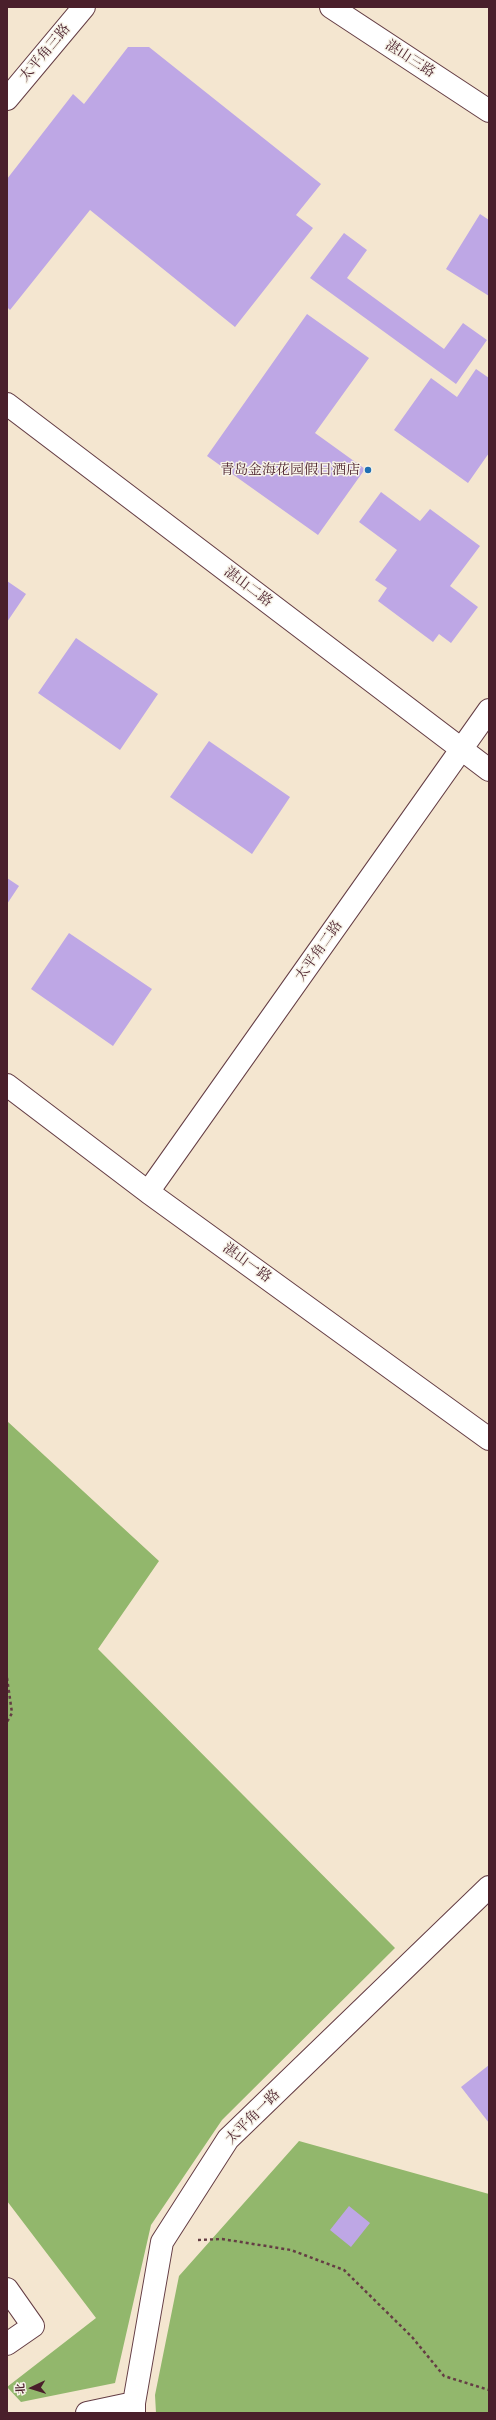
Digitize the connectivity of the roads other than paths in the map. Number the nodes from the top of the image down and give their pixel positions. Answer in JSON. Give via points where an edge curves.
{"nodes":[{"id":1,"x":84,"y":7,"type":"edge"},
{"id":2,"x":331,"y":7,"type":"edge"},
{"id":3,"x":7,"y":99,"type":"edge"},
{"id":4,"x":489,"y":111,"type":"edge"},
{"id":5,"x":7,"y":404,"type":"edge"},
{"id":6,"x":489,"y":710,"type":"edge"},
{"id":7,"x":462,"y":749,"type":"junction"},
{"id":8,"x":489,"y":770,"type":"edge"},
{"id":9,"x":7,"y":1085,"type":"edge"},
{"id":10,"x":148,"y":1192,"type":"junction"},
{"id":11,"x":489,"y":1439,"type":"edge"},
{"id":12,"x":489,"y":1888,"type":"edge"},
{"id":13,"x":7,"y":2289,"type":"edge"},
{"id":14,"x":7,"y":2344,"type":"edge"},
{"id":15,"x":134,"y":2408,"type":"edge"},
{"id":16,"x":87,"y":2413,"type":"edge"}],
"edges":[{"from":1,"to":3,"type":"street","name":"太平角三路"},
{"from":2,"to":4,"type":"street","name":"湛山三路"},
{"from":5,"to":7,"type":"street","name":"湛山二路"},
{"from":6,"to":7,"type":"street","name":"太平角二路"},
{"from":7,"to":8,"type":"street","name":"湛山二路"},
{"from":7,"to":10,"type":"street","name":"太平角二路"},
{"from":9,"to":10,"type":"street","name":"湛山一路"},
{"from":10,"to":11,"type":"street","name":"湛山一路"},
{"from":12,"to":15,"type":"street","name":"太平角一路","via":[[228,2139],[162,2242]]},
{"from":13,"to":14,"type":"street","via":[[33,2326]]},
{"from":15,"to":16,"type":"street"}]}
